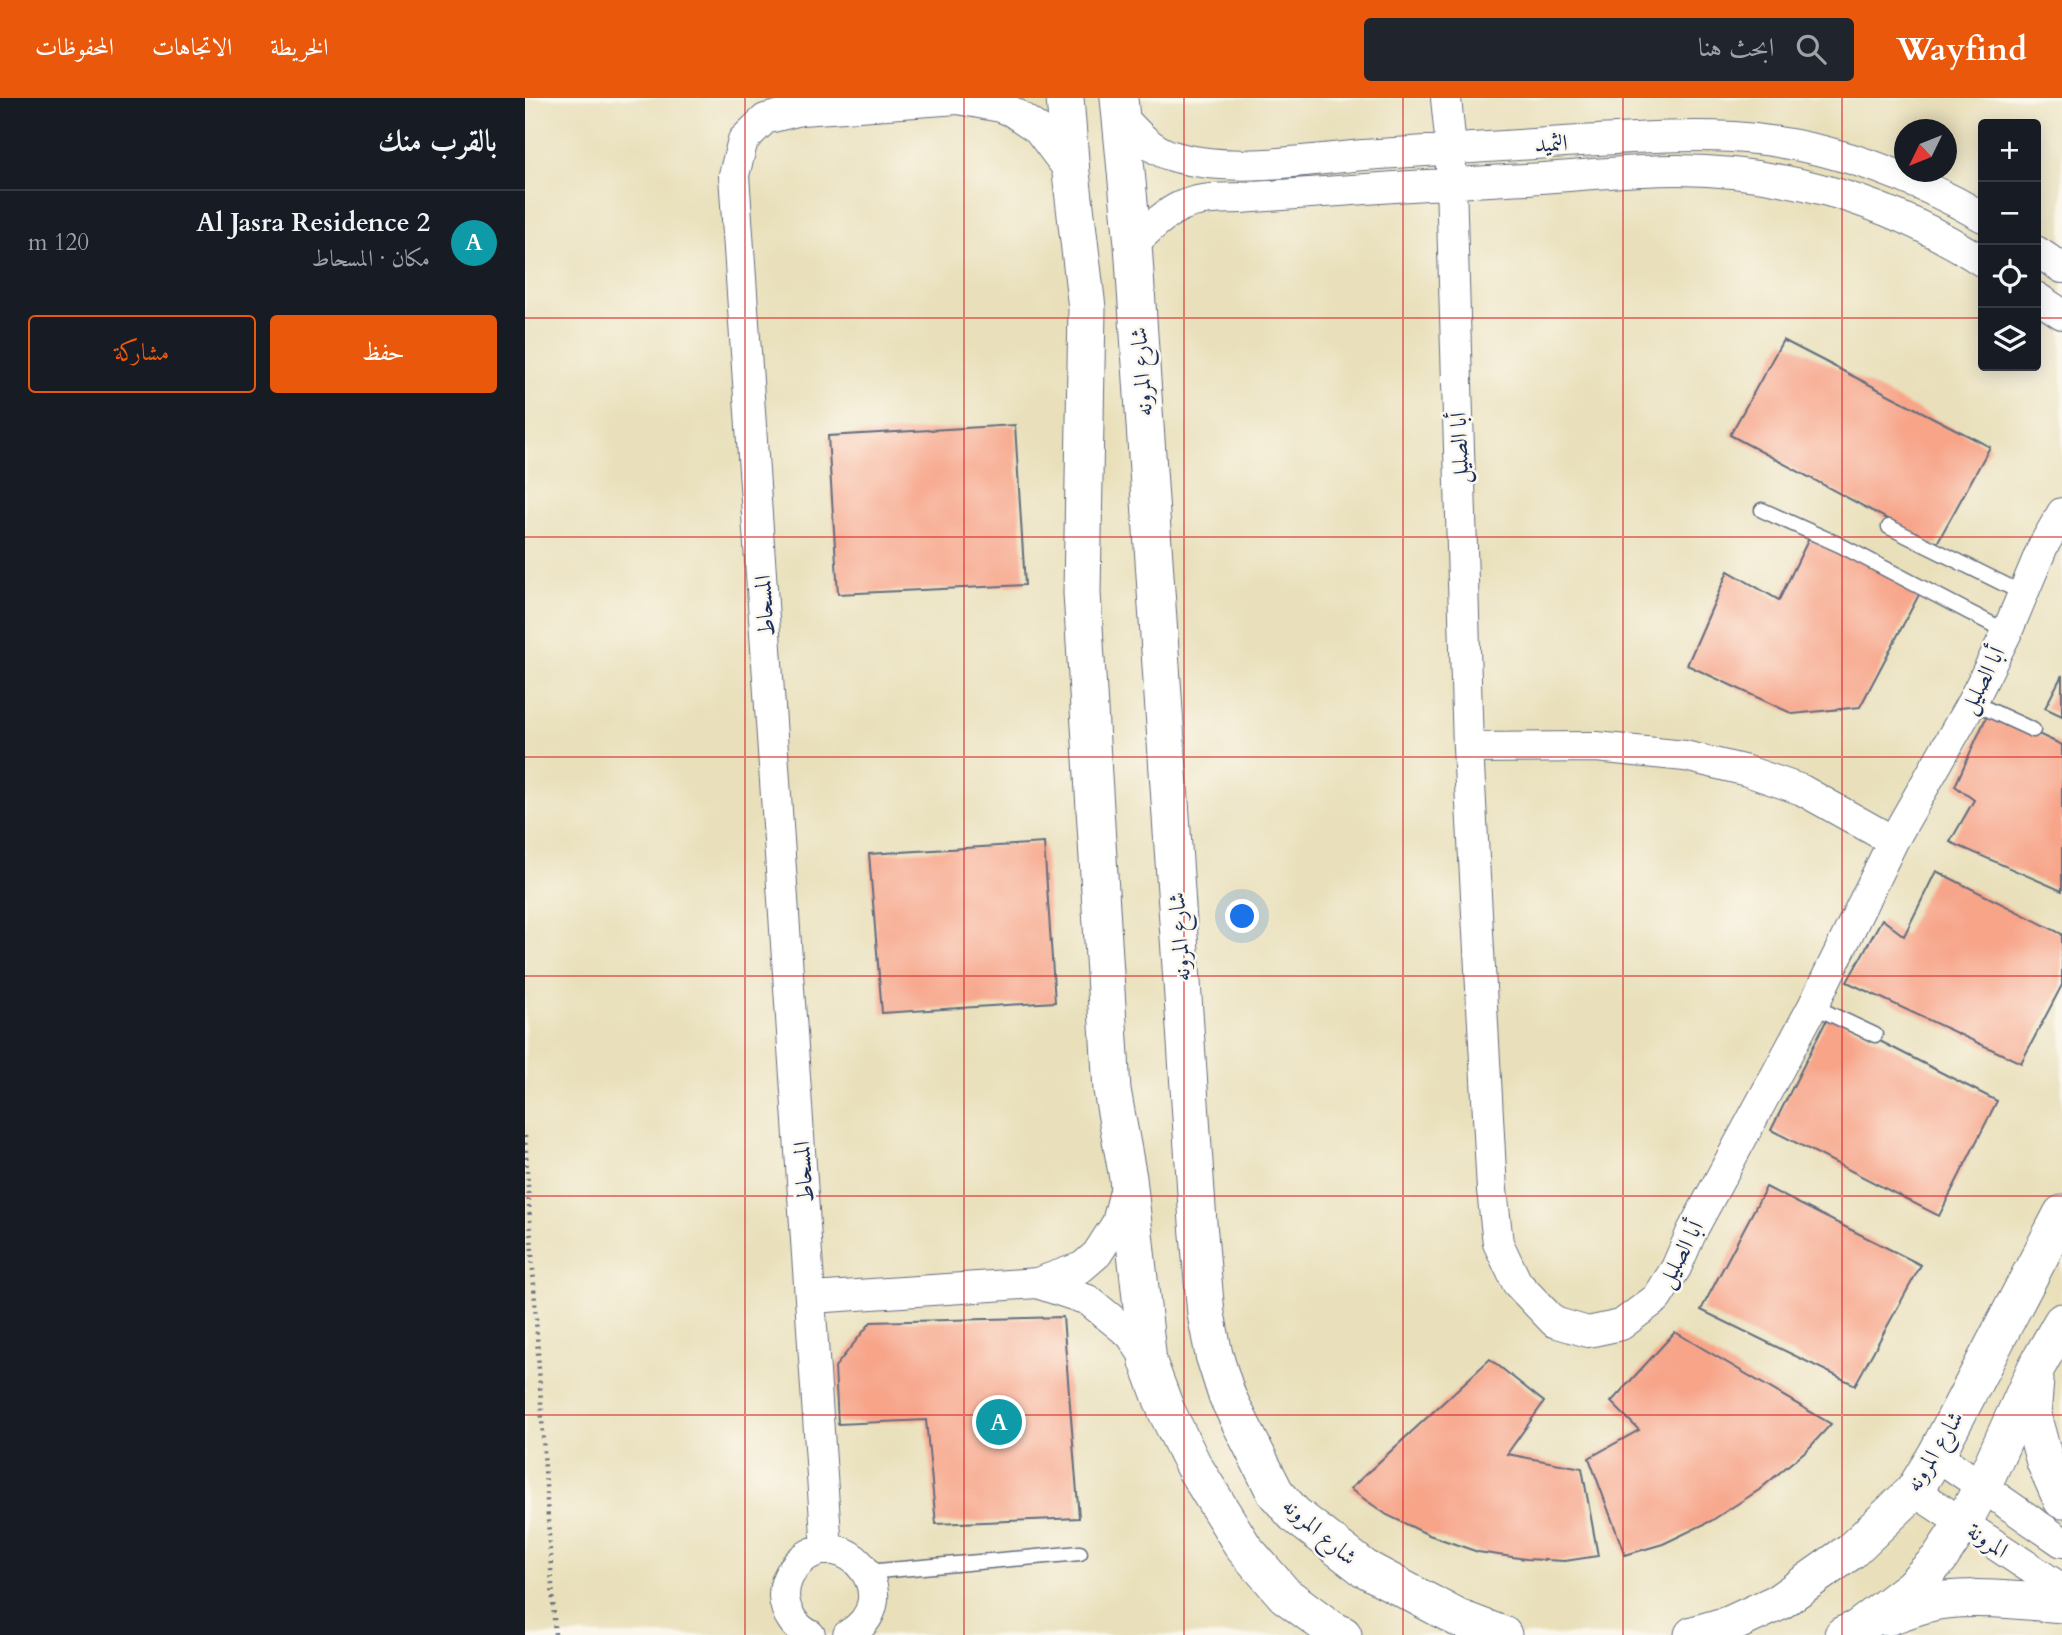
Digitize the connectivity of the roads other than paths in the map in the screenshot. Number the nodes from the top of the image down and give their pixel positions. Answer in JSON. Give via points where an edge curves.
{"nodes":[{"id":1,"x":959,"y":98,"type":"edge"},
{"id":2,"x":1065,"y":98,"type":"edge"},
{"id":3,"x":1446,"y":98,"type":"edge"},
{"id":4,"x":892,"y":101,"type":"edge"},
{"id":5,"x":1120,"y":107,"type":"edge"},
{"id":6,"x":1451,"y":148,"type":"junction"},
{"id":7,"x":1071,"y":173,"type":"junction"},
{"id":8,"x":1451,"y":183,"type":"junction"},
{"id":9,"x":1978,"y":214,"type":"edge"},
{"id":10,"x":1133,"y":244,"type":"junction"},
{"id":11,"x":2041,"y":254,"type":"edge"},
{"id":12,"x":1978,"y":259,"type":"edge"},
{"id":13,"x":2062,"y":268,"type":"edge"},
{"id":14,"x":2041,"y":300,"type":"edge"},
{"id":15,"x":2062,"y":314,"type":"edge"},
{"id":16,"x":1762,"y":510,"type":"dead end"},
{"id":17,"x":2062,"y":513,"type":"edge"},
{"id":18,"x":1889,"y":527,"type":"dead end"},
{"id":19,"x":2022,"y":593,"type":"junction"},
{"id":20,"x":2007,"y":632,"type":"junction"},
{"id":21,"x":1972,"y":702,"type":"junction"},
{"id":22,"x":2033,"y":730,"type":"dead end"},
{"id":23,"x":1468,"y":748,"type":"junction"},
{"id":24,"x":1893,"y":841,"type":"junction"},
{"id":25,"x":1813,"y":1006,"type":"junction"},
{"id":26,"x":1875,"y":1035,"type":"dead end"},
{"id":27,"x":1128,"y":1178,"type":"junction"},
{"id":28,"x":2062,"y":1214,"type":"edge"},
{"id":29,"x":1037,"y":1283,"type":"junction"},
{"id":30,"x":812,"y":1298,"type":"junction"},
{"id":31,"x":2062,"y":1322,"type":"edge"},
{"id":32,"x":1149,"y":1362,"type":"junction"},
{"id":33,"x":2036,"y":1368,"type":"junction"},
{"id":34,"x":1936,"y":1455,"type":"junction"},
{"id":35,"x":1982,"y":1487,"type":"junction"},
{"id":36,"x":1914,"y":1491,"type":"junction"},
{"id":37,"x":2062,"y":1500,"type":"edge"},
{"id":38,"x":1963,"y":1523,"type":"junction"},
{"id":39,"x":2062,"y":1542,"type":"edge"},
{"id":40,"x":828,"y":1550,"type":"junction"},
{"id":41,"x":1080,"y":1553,"type":"dead end"},
{"id":42,"x":867,"y":1572,"type":"junction"},
{"id":43,"x":2062,"y":1589,"type":"edge"},
{"id":44,"x":2062,"y":1604,"type":"edge"},
{"id":45,"x":1850,"y":1632,"type":"edge"},
{"id":46,"x":810,"y":1635,"type":"edge"},
{"id":47,"x":848,"y":1635,"type":"edge"},
{"id":48,"x":1343,"y":1635,"type":"edge"},
{"id":49,"x":1503,"y":1635,"type":"edge"},
{"id":50,"x":1693,"y":1635,"type":"edge"}],
"edges":[{"from":1,"to":4,"type":"street","name":"المسحاط"},
{"from":1,"to":7,"type":"street","name":"المسحاط","via":[[1013,112],[1038,129]]},
{"from":2,"to":7,"type":"street"},
{"from":3,"to":6,"type":"street","name":"أبا الصليل"},
{"from":4,"to":30,"type":"street","name":"المسحاط","via":[[801,110],[765,120],[743,140],[734,174]]},
{"from":5,"to":6,"type":"street","name":"الثميد","via":[[1156,149],[1213,163],[1239,165]]},
{"from":5,"to":10,"type":"street","name":"شارع المرونه"},
{"from":6,"to":8,"type":"street","name":"أبا الصليل"},
{"from":6,"to":9,"type":"street","name":"الثميد","via":[[1690,135],[1763,140],[1841,155],[1911,180]]},
{"from":7,"to":27,"type":"street","via":[[1087,308],[1082,593],[1112,1090]]},
{"from":8,"to":10,"type":"street","name":"الثميد","via":[[1208,198],[1182,204]]},
{"from":8,"to":12,"type":"street","name":"الثميد","via":[[1679,170],[1756,175],[1834,191],[1893,213]]},
{"from":8,"to":23,"type":"street","name":"أبا الصليل"},
{"from":10,"to":49,"type":"street","name":"شارع المرونه","via":[[1198,1223],[1214,1355],[1240,1424],[1275,1492],[1294,1514],[1363,1569],[1458,1618]]},
{"from":11,"to":13,"type":"street"},
{"from":14,"to":15,"type":"street"},
{"from":16,"to":20,"type":"lane"},
{"from":17,"to":19,"type":"street","name":"أبا الصليل"},
{"from":18,"to":19,"type":"lane"},
{"from":19,"to":20,"type":"street","name":"أبا الصليل"},
{"from":20,"to":21,"type":"street","name":"أبا الصليل"},
{"from":21,"to":22,"type":"lane"},
{"from":21,"to":24,"type":"street","name":"أبا الصليل"},
{"from":23,"to":24,"type":"street","via":[[1596,747],[1685,756],[1802,790]]},
{"from":23,"to":25,"type":"street","name":"أبا الصليل","via":[[1498,1243],[1517,1283],[1554,1322],[1588,1332],[1621,1325],[1657,1298]]},
{"from":24,"to":25,"type":"street","name":"أبا الصليل"},
{"from":25,"to":26,"type":"lane"},
{"from":27,"to":29,"type":"street","via":[[1117,1223],[1097,1254],[1082,1267]]},
{"from":27,"to":32,"type":"street"},
{"from":28,"to":34,"type":"street","name":"شارع المرونه"},
{"from":29,"to":30,"type":"street"},
{"from":29,"to":32,"type":"street","via":[[1088,1300],[1131,1335]]},
{"from":30,"to":40,"type":"street","name":"المسحاط"},
{"from":31,"to":33,"type":"street"},
{"from":32,"to":48,"type":"street","via":[[1193,1465],[1244,1548],[1285,1595]]},
{"from":33,"to":35,"type":"street"},
{"from":33,"to":37,"type":"street","via":[[2032,1415]]},
{"from":34,"to":35,"type":"street","name":"المرونة"},
{"from":34,"to":36,"type":"street","name":"شارع المرونه"},
{"from":35,"to":38,"type":"street"},
{"from":35,"to":39,"type":"street","name":"المرونة"},
{"from":36,"to":38,"type":"street","name":"المرونة"},
{"from":36,"to":50,"type":"street","name":"شارع المرونه","via":[[1851,1551],[1779,1602]]},
{"from":38,"to":43,"type":"street","name":"المرونة"},
{"from":38,"to":45,"type":"street","via":[[1939,1559],[1911,1588]]},
{"from":40,"to":42,"type":"street","via":[[857,1560]]},
{"from":40,"to":46,"type":"street","via":[[801,1559],[786,1582],[787,1610]]},
{"from":41,"to":42,"type":"lane"},
{"from":42,"to":47,"type":"street","via":[[874,1602],[859,1629]]},
{"from":44,"to":45,"type":"street","via":[[1943,1600]]}]}
